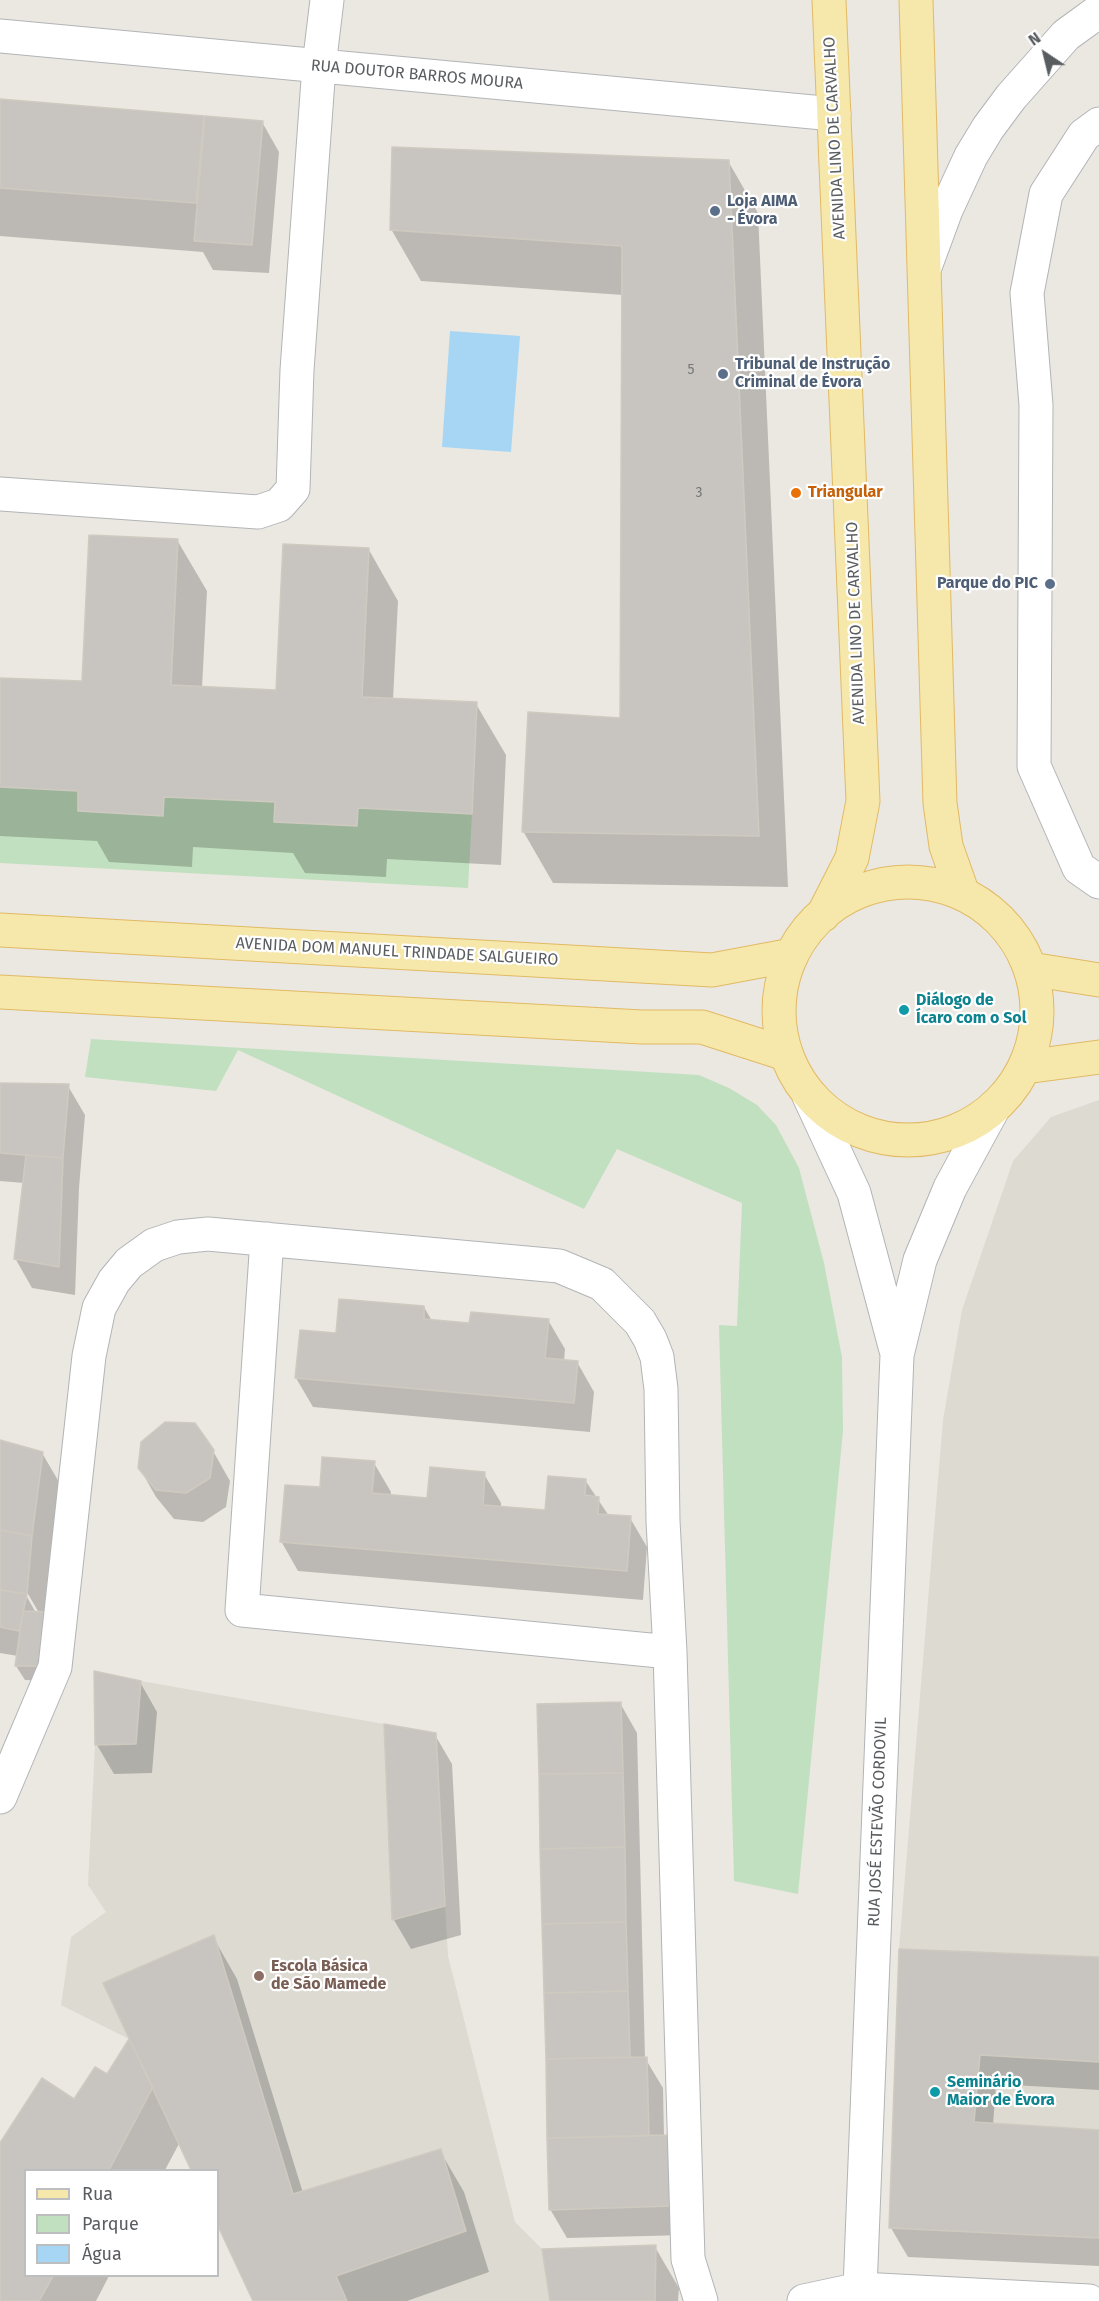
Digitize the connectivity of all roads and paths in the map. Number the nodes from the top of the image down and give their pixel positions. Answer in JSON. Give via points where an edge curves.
{"nodes":[{"id":1,"x":327,"y":0,"type":"edge"},
{"id":2,"x":829,"y":0,"type":"edge"},
{"id":3,"x":916,"y":0,"type":"edge"},
{"id":4,"x":1099,"y":11,"type":"edge"},
{"id":5,"x":0,"y":36,"type":"edge"},
{"id":6,"x":319,"y":66,"type":"junction"},
{"id":7,"x":834,"y":114,"type":"junction"},
{"id":8,"x":1099,"y":124,"type":"edge"},
{"id":9,"x":925,"y":267,"type":"junction"},
{"id":10,"x":0,"y":494,"type":"edge"},
{"id":11,"x":1099,"y":882,"type":"edge"},
{"id":12,"x":963,"y":894,"type":"junction"},
{"id":13,"x":823,"y":915,"type":"junction"},
{"id":14,"x":0,"y":930,"type":"edge"},
{"id":15,"x":792,"y":955,"type":"junction"},
{"id":16,"x":1030,"y":969,"type":"junction"},
{"id":17,"x":1099,"y":980,"type":"edge"},
{"id":18,"x":0,"y":992,"type":"edge"},
{"id":19,"x":786,"y":1054,"type":"junction"},
{"id":20,"x":1099,"y":1057,"type":"edge"},
{"id":21,"x":1024,"y":1067,"type":"junction"},
{"id":22,"x":809,"y":1096,"type":"junction"},
{"id":23,"x":994,"y":1107,"type":"junction"},
{"id":24,"x":267,"y":1239,"type":"junction"},
{"id":25,"x":897,"y":1354,"type":"junction"},
{"id":26,"x":670,"y":1652,"type":"junction"},
{"id":27,"x":0,"y":1797,"type":"edge"},
{"id":28,"x":860,"y":2289,"type":"junction"},
{"id":29,"x":701,"y":2301,"type":"edge"},
{"id":30,"x":804,"y":2301,"type":"edge"},
{"id":31,"x":1089,"y":2301,"type":"edge"}],
"edges":[{"from":1,"to":6,"type":"street"},
{"from":2,"to":7,"type":"main road","name":"AVENIDA LINO DE CARVALHO"},
{"from":3,"to":9,"type":"main road"},
{"from":4,"to":9,"type":"street","via":[[1066,35],[988,128],[946,210]]},
{"from":5,"to":6,"type":"street","name":"RUA DOUTOR BARROS MOURA"},
{"from":6,"to":7,"type":"street","name":"RUA DOUTOR BARROS MOURA"},
{"from":6,"to":10,"type":"street","via":[[297,370],[293,489],[279,505],[258,512]]},
{"from":7,"to":13,"type":"main road","name":"AVENIDA LINO DE CARVALHO","via":[[863,801],[852,858]]},
{"from":8,"to":11,"type":"street","via":[[1084,135],[1046,194],[1027,293],[1036,414],[1034,766],[1079,868]]},
{"from":9,"to":12,"type":"main road","via":[[940,803],[946,846]]},
{"from":12,"to":13,"type":"main road","via":[[927,883],[890,884],[855,894]]},
{"from":12,"to":16,"type":"main road","via":[[992,912],[1014,938]]},
{"from":13,"to":15,"type":"main road"},
{"from":14,"to":15,"type":"main road","name":"AVENIDA DOM MANUEL TRINDADE SALGUEIRO","via":[[712,969]]},
{"from":15,"to":19,"type":"main road","via":[[782,987],[779,1020]]},
{"from":16,"to":17,"type":"main road"},
{"from":16,"to":21,"type":"main road","via":[[1037,1002],[1035,1035]]},
{"from":18,"to":19,"type":"main road","via":[[642,1028],[702,1027]]},
{"from":19,"to":22,"type":"main road"},
{"from":20,"to":21,"type":"main road"},
{"from":21,"to":23,"type":"main road","via":[[1012,1089]]},
{"from":22,"to":23,"type":"main road","via":[[841,1122],[878,1137],[910,1140],[960,1130]]},
{"from":22,"to":25,"type":"street","name":"RUA JOSÉ ESTEVÃO CORDOVIL","via":[[854,1193]]},
{"from":23,"to":25,"type":"street","name":"RUA JOSÉ ESTEVÃO CORDOVIL","via":[[950,1188],[920,1260]]},
{"from":24,"to":26,"type":"street","via":[[559,1266],[602,1284],[620,1300],[650,1339],[658,1368]]},
{"from":24,"to":26,"type":"street","via":[[242,1610]]},
{"from":24,"to":27,"type":"street","via":[[208,1234],[178,1237],[154,1245],[129,1263],[99,1308],[88,1356],[55,1667]]},
{"from":25,"to":28,"type":"street","name":"RUA JOSÉ ESTEVÃO CORDOVIL"},
{"from":26,"to":29,"type":"street","via":[[688,2259]]},
{"from":28,"to":30,"type":"street"},
{"from":28,"to":31,"type":"street"}]}
